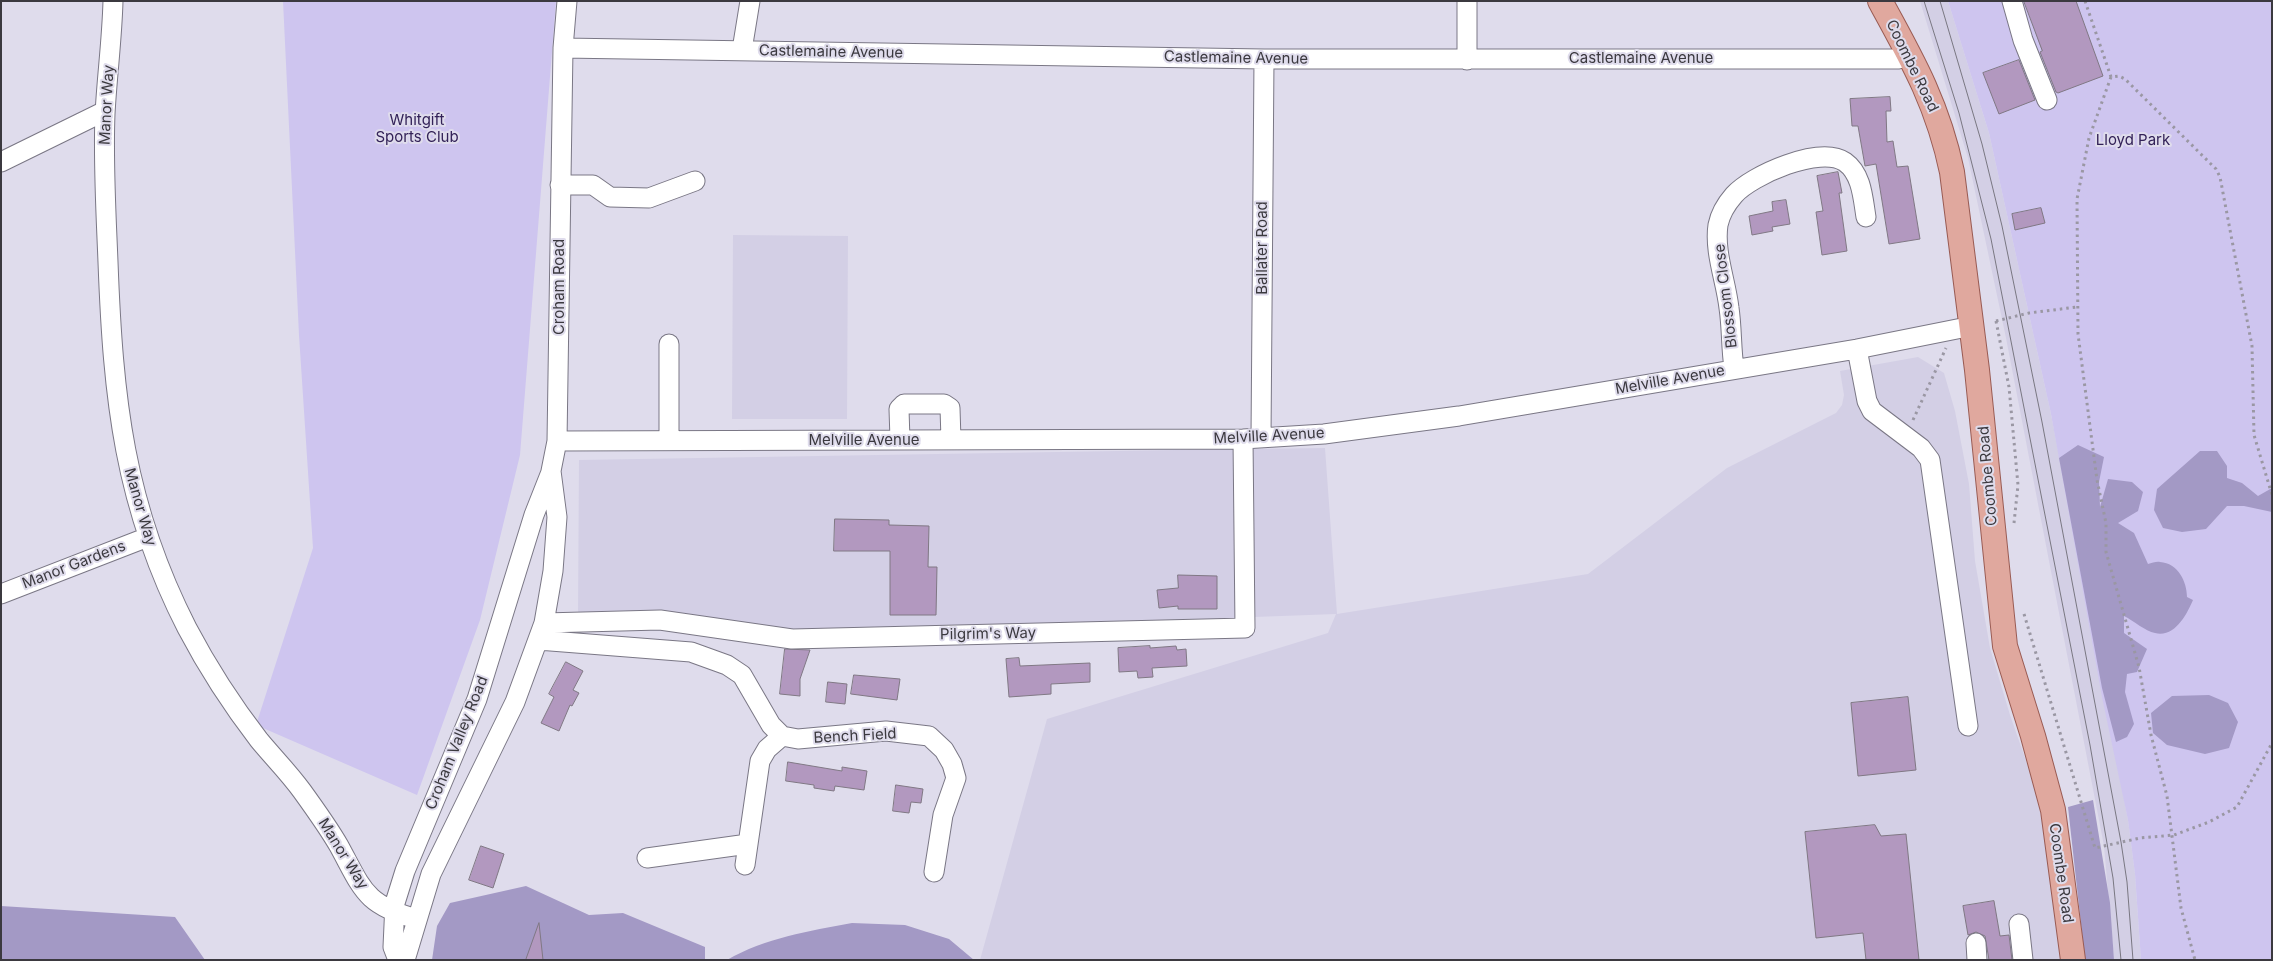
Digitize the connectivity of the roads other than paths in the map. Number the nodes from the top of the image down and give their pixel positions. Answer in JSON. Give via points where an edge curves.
{"nodes":[{"id":1,"x":113,"y":1,"type":"edge"},
{"id":2,"x":568,"y":1,"type":"edge"},
{"id":3,"x":750,"y":1,"type":"edge"},
{"id":4,"x":1467,"y":1,"type":"edge"},
{"id":5,"x":1880,"y":1,"type":"edge"},
{"id":6,"x":2012,"y":1,"type":"edge"},
{"id":7,"x":562,"y":48,"type":"junction"},
{"id":8,"x":742,"y":50,"type":"junction"},
{"id":9,"x":1910,"y":56,"type":"junction"},
{"id":10,"x":1264,"y":59,"type":"junction"},
{"id":11,"x":1467,"y":60,"type":"junction"},
{"id":12,"x":2047,"y":100,"type":"dead end"},
{"id":13,"x":105,"y":111,"type":"junction"},
{"id":14,"x":1,"y":162,"type":"edge"},
{"id":15,"x":694,"y":181,"type":"dead end"},
{"id":16,"x":560,"y":185,"type":"junction"},
{"id":17,"x":1866,"y":218,"type":"dead end"},
{"id":18,"x":1972,"y":326,"type":"junction"},
{"id":19,"x":669,"y":344,"type":"dead end"},
{"id":20,"x":1857,"y":349,"type":"junction"},
{"id":21,"x":1734,"y":368,"type":"junction"},
{"id":22,"x":1252,"y":438,"type":"junction"},
{"id":23,"x":669,"y":440,"type":"junction"},
{"id":24,"x":900,"y":440,"type":"junction"},
{"id":25,"x":951,"y":440,"type":"junction"},
{"id":26,"x":557,"y":441,"type":"junction"},
{"id":27,"x":551,"y":471,"type":"junction"},
{"id":28,"x":148,"y":537,"type":"junction"},
{"id":29,"x":553,"y":571,"type":"joint"},
{"id":30,"x":1,"y":594,"type":"edge"},
{"id":31,"x":541,"y":632,"type":"junction"},
{"id":32,"x":1968,"y":726,"type":"dead end"},
{"id":33,"x":782,"y":736,"type":"junction"},
{"id":34,"x":748,"y":844,"type":"junction"},
{"id":35,"x":647,"y":858,"type":"dead end"},
{"id":36,"x":745,"y":865,"type":"dead end"},
{"id":37,"x":934,"y":872,"type":"dead end"},
{"id":38,"x":395,"y":913,"type":"junction"},
{"id":39,"x":417,"y":919,"type":"junction"},
{"id":40,"x":2019,"y":924,"type":"dead end"},
{"id":41,"x":398,"y":960,"type":"edge"},
{"id":42,"x":405,"y":960,"type":"edge"},
{"id":43,"x":2022,"y":960,"type":"edge"},
{"id":44,"x":2073,"y":960,"type":"edge"}],
"edges":[{"from":1,"to":13,"type":"street","name":"Manor Way"},
{"from":2,"to":7,"type":"street","name":"Croham Road"},
{"from":3,"to":8,"type":"street"},
{"from":4,"to":11,"type":"street"},
{"from":5,"to":9,"type":"main road","name":"Coombe Road"},
{"from":6,"to":12,"type":"street","via":[[2023,40]]},
{"from":7,"to":8,"type":"street","name":"Castlemaine Avenue"},
{"from":7,"to":16,"type":"street","name":"Croham Road"},
{"from":8,"to":10,"type":"street","name":"Castlemaine Avenue"},
{"from":9,"to":11,"type":"street","name":"Castlemaine Avenue","via":[[1898,59]]},
{"from":9,"to":18,"type":"main road","name":"Coombe Road","via":[[1933,105],[1946,144]]},
{"from":10,"to":11,"type":"street","name":"Castlemaine Avenue"},
{"from":10,"to":22,"type":"street","name":"Ballater Road"},
{"from":13,"to":14,"type":"street"},
{"from":13,"to":28,"type":"street","name":"Manor Way","via":[[104,162],[114,376],[128,467]]},
{"from":15,"to":16,"type":"street","via":[[649,198],[610,196],[593,184]]},
{"from":16,"to":26,"type":"street","name":"Croham Road"},
{"from":17,"to":21,"type":"street","name":"Blossom Close","via":[[1860,184],[1854,172],[1844,161],[1830,158],[1780,158],[1734,195],[1724,208],[1718,225]]},
{"from":18,"to":20,"type":"street","name":"Melville Avenue"},
{"from":18,"to":44,"type":"main road","name":"Coombe Road","via":[[2005,646],[2053,810]]},
{"from":19,"to":23,"type":"street"},
{"from":20,"to":21,"type":"street","name":"Melville Avenue"},
{"from":20,"to":32,"type":"street","via":[[1872,411],[1921,448],[1930,460]]},
{"from":21,"to":22,"type":"street","name":"Melville Avenue","via":[[1459,416],[1324,434]]},
{"from":22,"to":25,"type":"street","name":"Melville Avenue"},
{"from":22,"to":31,"type":"street","name":"Pilgrim's Way","via":[[1245,628],[792,639],[660,620]]},
{"from":23,"to":24,"type":"street","name":"Melville Avenue"},
{"from":23,"to":26,"type":"street","name":"Melville Avenue"},
{"from":24,"to":25,"type":"street","name":"Melville Avenue"},
{"from":24,"to":25,"type":"street","via":[[899,409],[904,404],[944,404],[950,408]]},
{"from":26,"to":27,"type":"street","name":"Croham Road"},
{"from":27,"to":29,"type":"street","name":"Croham Road","via":[[557,517]]},
{"from":27,"to":38,"type":"street","name":"Croham Valley Road","via":[[534,515],[477,699],[405,871]]},
{"from":28,"to":30,"type":"street","name":"Manor Gardens"},
{"from":28,"to":38,"type":"street","name":"Manor Way","via":[[180,614],[224,691],[329,829],[360,886],[381,906]]},
{"from":29,"to":31,"type":"street","name":"Croham Valley Road"},
{"from":31,"to":33,"type":"street","via":[[691,652],[727,665],[742,675],[771,725]]},
{"from":31,"to":39,"type":"street","name":"Croham Valley Road","via":[[515,702],[431,874]]},
{"from":33,"to":34,"type":"street","via":[[767,749],[760,761]]},
{"from":33,"to":37,"type":"street","name":"Bench Field","via":[[798,739],[886,731],[929,736],[944,750],[956,778],[943,815]]},
{"from":34,"to":35,"type":"street"},
{"from":34,"to":36,"type":"street"},
{"from":38,"to":39,"type":"street","name":"Manor Way"},
{"from":38,"to":41,"type":"street","name":"Croham Valley Road","via":[[393,947]]},
{"from":39,"to":42,"type":"street","name":"Croham Valley Road"},
{"from":40,"to":43,"type":"street"}]}
